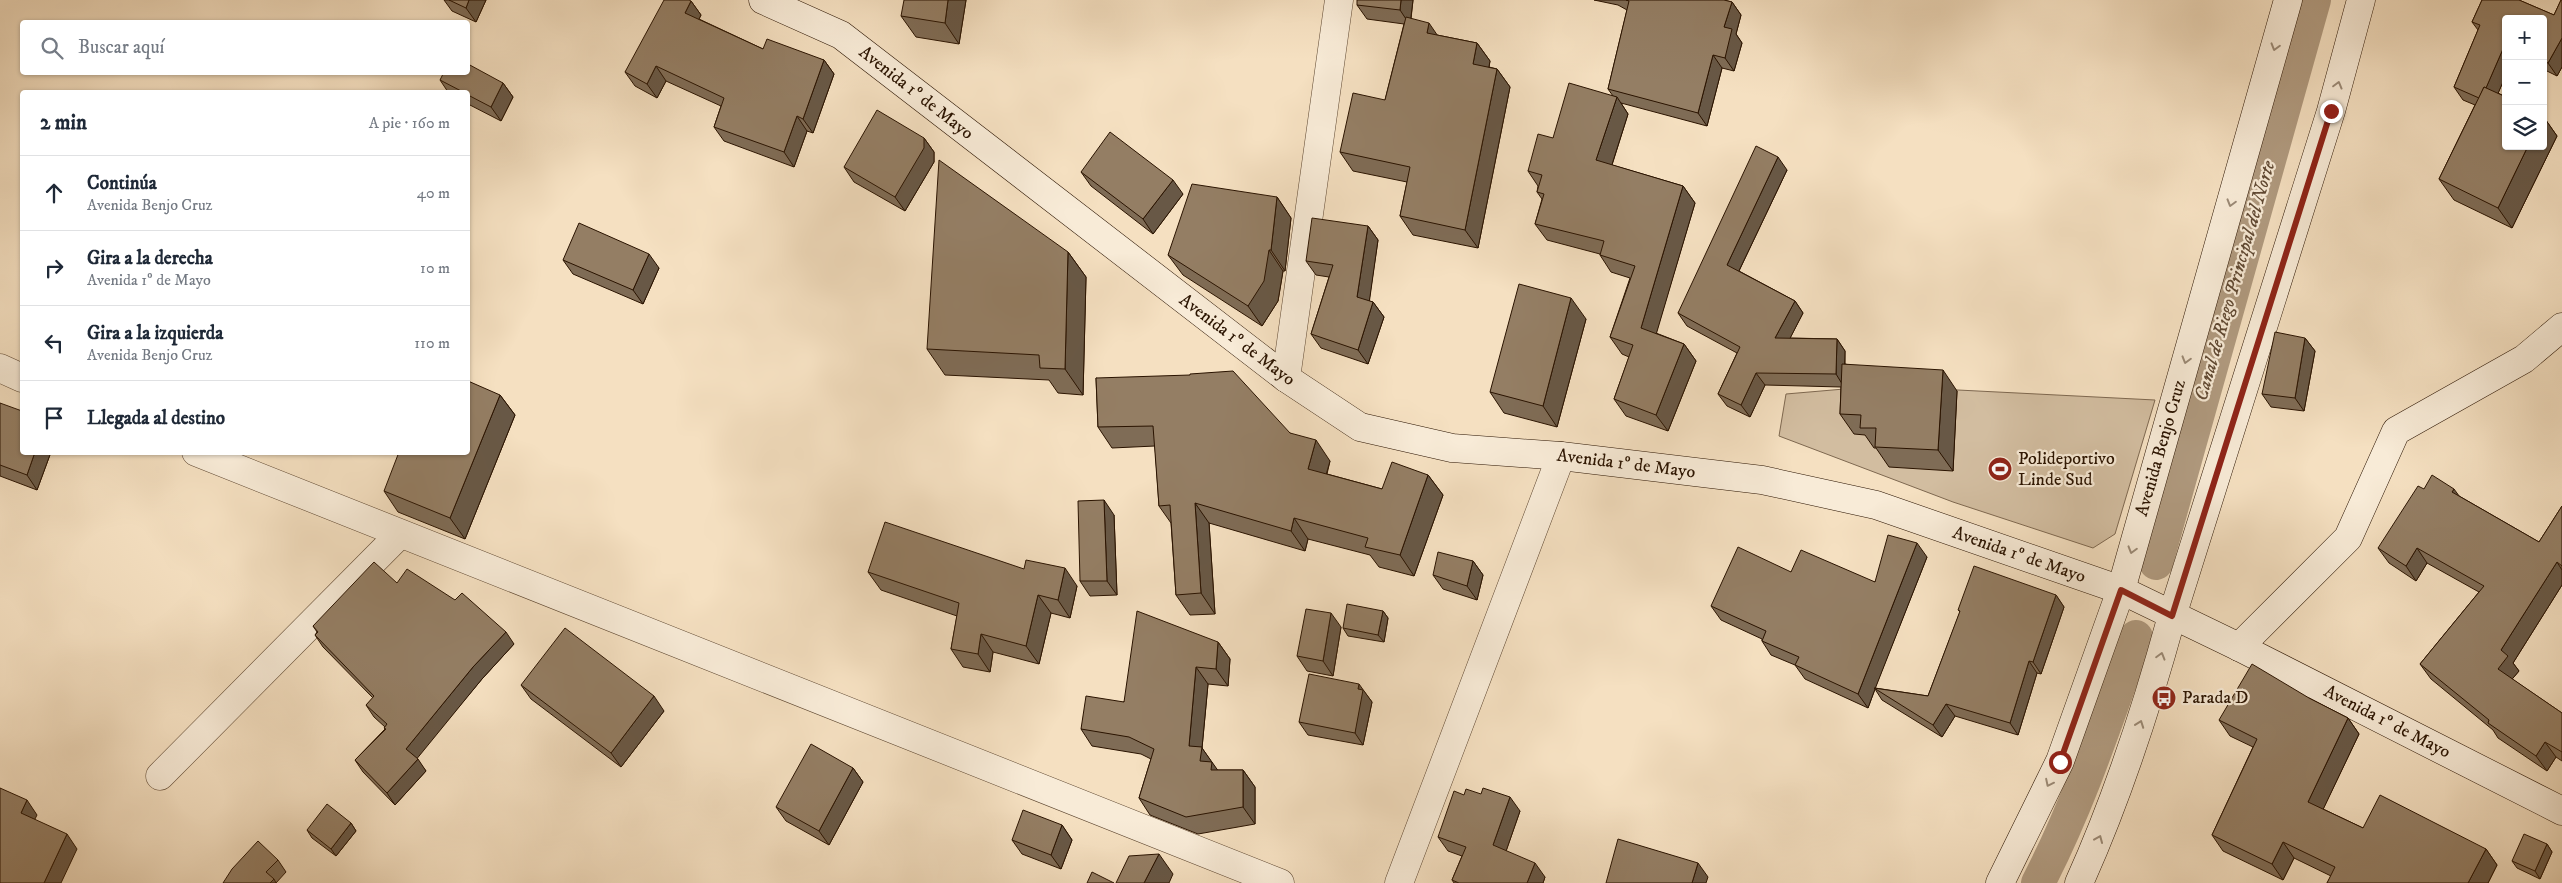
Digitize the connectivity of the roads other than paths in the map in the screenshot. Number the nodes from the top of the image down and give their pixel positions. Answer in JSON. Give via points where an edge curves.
{"nodes":[{"id":1,"x":763,"y":0,"type":"edge"},
{"id":2,"x":1339,"y":0,"type":"edge"},
{"id":3,"x":2288,"y":0,"type":"edge"},
{"id":4,"x":2361,"y":0,"type":"edge"},
{"id":5,"x":2562,"y":327,"type":"edge"},
{"id":6,"x":0,"y":368,"type":"edge"},
{"id":7,"x":20,"y":377,"type":"edge"},
{"id":8,"x":1286,"y":378,"type":"junction"},
{"id":9,"x":203,"y":455,"type":"edge"},
{"id":10,"x":1561,"y":456,"type":"junction"},
{"id":11,"x":400,"y":534,"type":"junction"},
{"id":12,"x":2121,"y":590,"type":"junction"},
{"id":13,"x":2172,"y":616,"type":"junction"},
{"id":14,"x":2239,"y":647,"type":"junction"},
{"id":15,"x":160,"y":776,"type":"dead end"},
{"id":16,"x":2562,"y":811,"type":"edge"},
{"id":17,"x":1280,"y":883,"type":"edge"},
{"id":18,"x":1399,"y":883,"type":"edge"},
{"id":19,"x":2000,"y":883,"type":"edge"},
{"id":20,"x":2079,"y":883,"type":"edge"}],
"edges":[{"from":1,"to":8,"type":"street","name":"Avenida 1º de Mayo","via":[[842,35]]},
{"from":2,"to":8,"type":"street"},
{"from":3,"to":12,"type":"street","name":"Avenida Benjo Cruz","one_way":true},
{"from":13,"to":4,"type":"street","one_way":true,"via":[[2331,111]]},
{"from":5,"to":14,"type":"street","via":[[2524,359],[2396,431],[2348,538]]},
{"from":6,"to":7,"type":"street"},
{"from":8,"to":10,"type":"street","name":"Avenida 1º de Mayo","via":[[1360,427],[1452,448]]},
{"from":9,"to":11,"type":"street"},
{"from":10,"to":12,"type":"street","name":"Avenida 1º de Mayo","via":[[1762,480],[1876,505]]},
{"from":10,"to":18,"type":"street"},
{"from":11,"to":15,"type":"street"},
{"from":11,"to":17,"type":"street"},
{"from":12,"to":13,"type":"street","name":"Avenida 1º de Mayo"},
{"from":12,"to":19,"type":"street","name":"Avenida Benjo Cruz","one_way":true,"via":[[2060,762]]},
{"from":13,"to":14,"type":"street","name":"Avenida 1º de Mayo"},
{"from":20,"to":13,"type":"street","one_way":true,"via":[[2101,834],[2144,712]]},
{"from":14,"to":16,"type":"street","name":"Avenida 1º de Mayo"}]}
